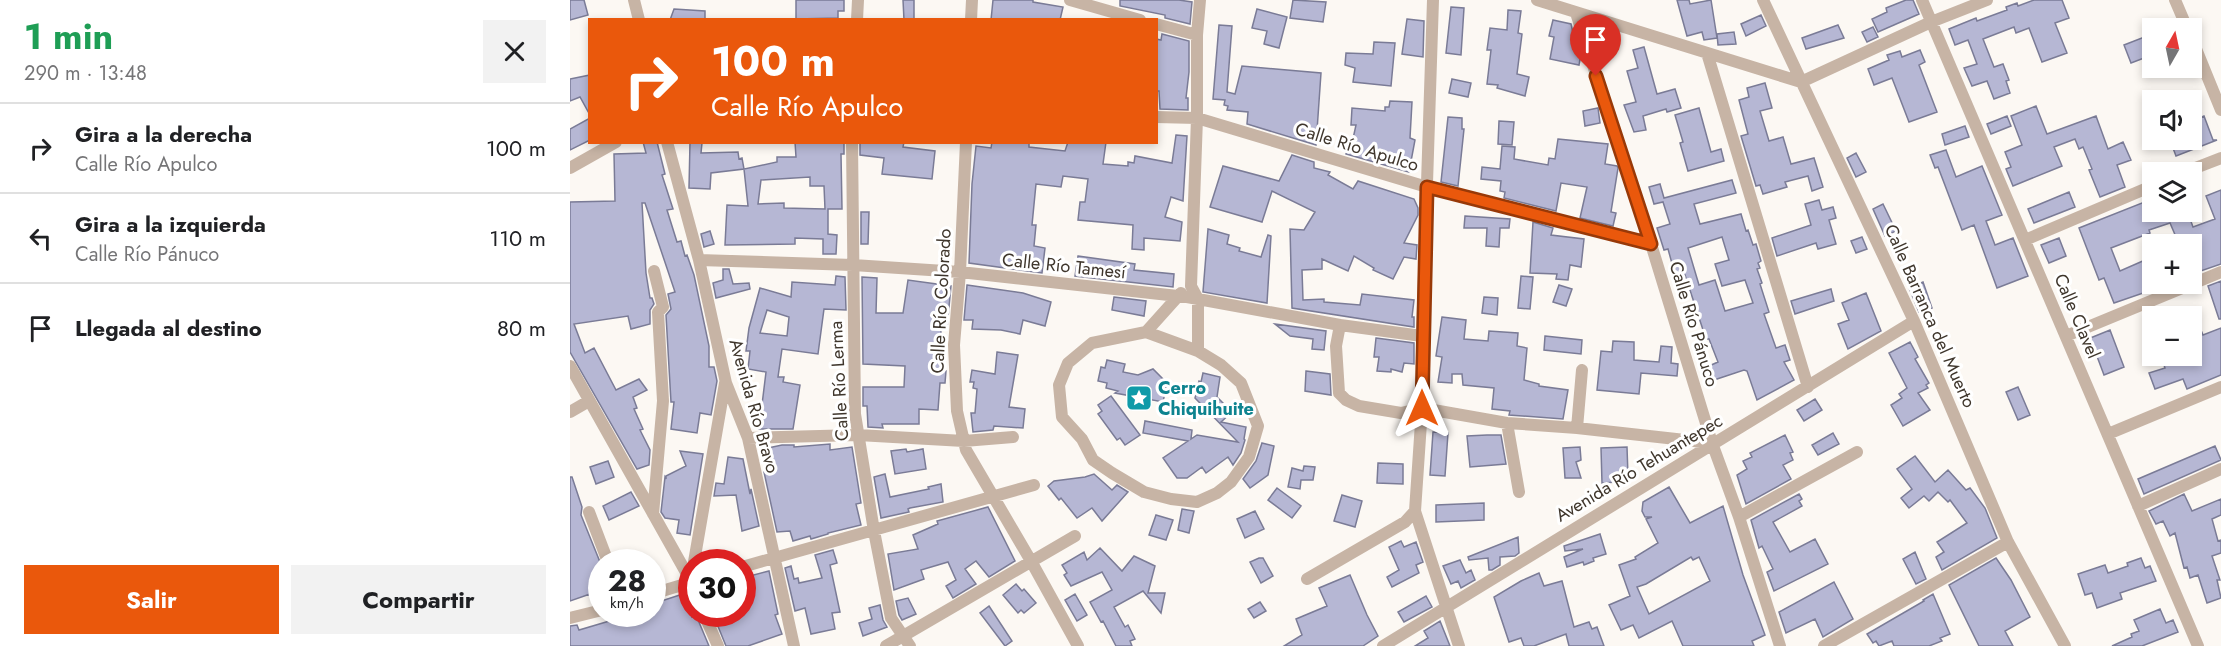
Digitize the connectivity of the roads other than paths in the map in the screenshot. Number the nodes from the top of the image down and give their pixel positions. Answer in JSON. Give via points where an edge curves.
{"nodes":[{"id":1,"x":634,"y":0,"type":"edge"},
{"id":2,"x":858,"y":0,"type":"edge"},
{"id":3,"x":972,"y":0,"type":"edge"},
{"id":4,"x":1070,"y":0,"type":"edge"},
{"id":5,"x":1200,"y":0,"type":"edge"},
{"id":6,"x":1433,"y":0,"type":"edge"},
{"id":7,"x":1537,"y":0,"type":"edge"},
{"id":8,"x":1763,"y":0,"type":"edge"},
{"id":9,"x":1922,"y":0,"type":"edge"},
{"id":10,"x":1987,"y":0,"type":"edge"},
{"id":11,"x":2175,"y":0,"type":"edge"},
{"id":12,"x":1576,"y":13,"type":"junction"},
{"id":13,"x":638,"y":18,"type":"edge"},
{"id":14,"x":857,"y":18,"type":"edge"},
{"id":15,"x":971,"y":18,"type":"edge"},
{"id":16,"x":1133,"y":18,"type":"edge"},
{"id":17,"x":2183,"y":18,"type":"edge"},
{"id":18,"x":1931,"y":22,"type":"junction"},
{"id":19,"x":1158,"y":25,"type":"edge"},
{"id":20,"x":1197,"y":35,"type":"junction"},
{"id":21,"x":1707,"y":53,"type":"junction"},
{"id":22,"x":2202,"y":63,"type":"edge"},
{"id":23,"x":1801,"y":82,"type":"junction"},
{"id":24,"x":2221,"y":110,"type":"edge"},
{"id":25,"x":1158,"y":117,"type":"edge"},
{"id":26,"x":1197,"y":118,"type":"junction"},
{"id":27,"x":612,"y":144,"type":"edge"},
{"id":28,"x":669,"y":144,"type":"edge"},
{"id":29,"x":852,"y":144,"type":"edge"},
{"id":30,"x":966,"y":144,"type":"edge"},
{"id":31,"x":2221,"y":158,"type":"edge"},
{"id":32,"x":2202,"y":166,"type":"edge"},
{"id":33,"x":570,"y":168,"type":"edge"},
{"id":34,"x":1427,"y":187,"type":"junction"},
{"id":35,"x":2142,"y":190,"type":"edge"},
{"id":36,"x":2025,"y":240,"type":"junction"},
{"id":37,"x":1651,"y":244,"type":"junction"},
{"id":38,"x":699,"y":260,"type":"junction"},
{"id":39,"x":853,"y":266,"type":"junction"},
{"id":40,"x":654,"y":271,"type":"dead end"},
{"id":41,"x":960,"y":272,"type":"junction"},
{"id":42,"x":2221,"y":272,"type":"edge"},
{"id":43,"x":1191,"y":286,"type":"junction"},
{"id":44,"x":1177,"y":296,"type":"junction"},
{"id":45,"x":1198,"y":299,"type":"junction"},
{"id":46,"x":1914,"y":321,"type":"junction"},
{"id":47,"x":1340,"y":325,"type":"junction"},
{"id":48,"x":1146,"y":332,"type":"junction"},
{"id":49,"x":1422,"y":336,"type":"junction"},
{"id":50,"x":2066,"y":336,"type":"junction"},
{"id":51,"x":1198,"y":351,"type":"junction"},
{"id":52,"x":570,"y":366,"type":"edge"},
{"id":53,"x":1582,"y":370,"type":"dead end"},
{"id":54,"x":726,"y":383,"type":"junction"},
{"id":55,"x":1808,"y":387,"type":"junction"},
{"id":56,"x":2221,"y":387,"type":"edge"},
{"id":57,"x":589,"y":401,"type":"junction"},
{"id":58,"x":1422,"y":408,"type":"junction"},
{"id":59,"x":570,"y":412,"type":"edge"},
{"id":60,"x":1508,"y":423,"type":"junction"},
{"id":61,"x":1577,"y":428,"type":"junction"},
{"id":62,"x":2108,"y":434,"type":"junction"},
{"id":63,"x":858,"y":435,"type":"junction"},
{"id":64,"x":1013,"y":437,"type":"dead end"},
{"id":65,"x":748,"y":438,"type":"junction"},
{"id":66,"x":964,"y":441,"type":"junction"},
{"id":67,"x":1712,"y":444,"type":"junction"},
{"id":68,"x":1857,"y":452,"type":"dead end"},
{"id":69,"x":2221,"y":469,"type":"edge"},
{"id":70,"x":1035,"y":485,"type":"dead end"},
{"id":71,"x":1519,"y":492,"type":"dead end"},
{"id":72,"x":994,"y":497,"type":"junction"},
{"id":73,"x":2138,"y":506,"type":"junction"},
{"id":74,"x":1414,"y":511,"type":"junction"},
{"id":75,"x":589,"y":512,"type":"dead end"},
{"id":76,"x":653,"y":514,"type":"junction"},
{"id":77,"x":1739,"y":517,"type":"junction"},
{"id":78,"x":874,"y":531,"type":"junction"},
{"id":79,"x":1075,"y":536,"type":"dead end"},
{"id":80,"x":2008,"y":542,"type":"junction"},
{"id":81,"x":603,"y":549,"type":"edge"},
{"id":82,"x":696,"y":549,"type":"edge"},
{"id":83,"x":773,"y":558,"type":"junction"},
{"id":84,"x":678,"y":559,"type":"edge"},
{"id":85,"x":1031,"y":561,"type":"junction"},
{"id":86,"x":756,"y":563,"type":"edge"},
{"id":87,"x":1307,"y":579,"type":"dead end"},
{"id":88,"x":1447,"y":607,"type":"junction"},
{"id":89,"x":588,"y":614,"type":"edge"},
{"id":90,"x":570,"y":618,"type":"edge"},
{"id":91,"x":710,"y":627,"type":"edge"},
{"id":92,"x":906,"y":641,"type":"edge"},
{"id":93,"x":718,"y":646,"type":"edge"},
{"id":94,"x":794,"y":646,"type":"edge"},
{"id":95,"x":886,"y":646,"type":"edge"},
{"id":96,"x":1078,"y":646,"type":"edge"},
{"id":97,"x":1383,"y":646,"type":"edge"},
{"id":98,"x":1459,"y":646,"type":"edge"},
{"id":99,"x":1780,"y":646,"type":"edge"},
{"id":100,"x":1824,"y":646,"type":"edge"},
{"id":101,"x":2065,"y":646,"type":"edge"},
{"id":102,"x":2198,"y":646,"type":"edge"}],
"edges":[{"from":1,"to":13,"type":"street"},
{"from":2,"to":14,"type":"street"},
{"from":3,"to":15,"type":"street"},
{"from":4,"to":16,"type":"street"},
{"from":5,"to":20,"type":"street"},
{"from":6,"to":34,"type":"street"},
{"from":7,"to":12,"type":"street"},
{"from":8,"to":23,"type":"street","name":"Calle Barranca del Muerto"},
{"from":9,"to":18,"type":"street","name":"Calle Clavel"},
{"from":10,"to":18,"type":"street"},
{"from":11,"to":17,"type":"street"},
{"from":12,"to":21,"type":"street"},
{"from":12,"to":37,"type":"street","name":"Calle Río Pánuco"},
{"from":18,"to":23,"type":"street"},
{"from":18,"to":36,"type":"street","name":"Calle Clavel"},
{"from":19,"to":20,"type":"street"},
{"from":20,"to":26,"type":"street"},
{"from":21,"to":23,"type":"street"},
{"from":21,"to":55,"type":"street"},
{"from":22,"to":24,"type":"street"},
{"from":23,"to":46,"type":"street","name":"Calle Barranca del Muerto"},
{"from":25,"to":26,"type":"street","name":"Calle Río Apulco"},
{"from":26,"to":34,"type":"street","name":"Calle Río Apulco"},
{"from":26,"to":43,"type":"street"},
{"from":27,"to":33,"type":"street"},
{"from":28,"to":38,"type":"street","name":"Avenida Río Bravo"},
{"from":29,"to":39,"type":"street","name":"Calle Río Lerma"},
{"from":30,"to":41,"type":"street","name":"Calle Río Colorado"},
{"from":31,"to":32,"type":"street"},
{"from":34,"to":37,"type":"street","name":"Calle Río Apulco"},
{"from":34,"to":49,"type":"street"},
{"from":35,"to":36,"type":"street"},
{"from":36,"to":50,"type":"street","name":"Calle Clavel"},
{"from":37,"to":67,"type":"street","name":"Calle Río Pánuco"},
{"from":38,"to":39,"type":"street","name":"Calle Río Tamesí"},
{"from":38,"to":54,"type":"street","name":"Avenida Río Bravo"},
{"from":39,"to":41,"type":"street","name":"Calle Río Tamesí"},
{"from":39,"to":63,"type":"street","name":"Calle Río Lerma"},
{"from":40,"to":76,"type":"street","via":[[663,307],[658,312],[663,401]]},
{"from":41,"to":44,"type":"street","name":"Calle Río Tamesí"},
{"from":41,"to":66,"type":"street","name":"Calle Río Colorado","via":[[954,345],[957,411]]},
{"from":42,"to":50,"type":"street"},
{"from":43,"to":44,"type":"street"},
{"from":43,"to":45,"type":"street"},
{"from":44,"to":45,"type":"street","name":"Calle Río Tamesí"},
{"from":44,"to":48,"type":"street"},
{"from":45,"to":47,"type":"street","name":"Calle Río Tamesí"},
{"from":45,"to":51,"type":"street"},
{"from":46,"to":55,"type":"street","name":"Avenida Río Tehuantepec"},
{"from":46,"to":80,"type":"street","name":"Calle Barranca del Muerto"},
{"from":47,"to":49,"type":"street","name":"Calle Río Tamesí"},
{"from":47,"to":58,"type":"street","via":[[1336,346],[1339,393],[1359,406],[1401,413]]},
{"from":48,"to":51,"type":"street"},
{"from":48,"to":51,"type":"street","via":[[1092,343],[1068,363],[1059,385],[1062,417],[1082,438],[1094,460],[1112,473],[1144,492],[1197,502],[1232,482],[1249,457],[1258,426],[1241,383],[1221,364]]},
{"from":49,"to":58,"type":"street"},
{"from":50,"to":62,"type":"street","name":"Calle Clavel"},
{"from":52,"to":57,"type":"street"},
{"from":53,"to":61,"type":"street"},
{"from":54,"to":65,"type":"street","name":"Avenida Río Bravo"},
{"from":54,"to":82,"type":"street"},
{"from":55,"to":67,"type":"street","name":"Avenida Río Tehuantepec"},
{"from":56,"to":62,"type":"street"},
{"from":57,"to":59,"type":"street"},
{"from":57,"to":76,"type":"street"},
{"from":58,"to":60,"type":"street"},
{"from":58,"to":74,"type":"street"},
{"from":60,"to":61,"type":"street"},
{"from":60,"to":71,"type":"street"},
{"from":61,"to":67,"type":"street"},
{"from":62,"to":73,"type":"street","name":"Calle Clavel"},
{"from":63,"to":65,"type":"street"},
{"from":63,"to":66,"type":"street"},
{"from":63,"to":78,"type":"street","name":"Calle Río Lerma"},
{"from":64,"to":66,"type":"street"},
{"from":65,"to":83,"type":"street","name":"Avenida Río Bravo"},
{"from":66,"to":72,"type":"street","name":"Calle Río Colorado"},
{"from":67,"to":77,"type":"street","name":"Calle Río Pánuco"},
{"from":67,"to":88,"type":"street","name":"Avenida Río Tehuantepec"},
{"from":68,"to":77,"type":"street"},
{"from":69,"to":73,"type":"street"},
{"from":70,"to":72,"type":"street"},
{"from":72,"to":78,"type":"street"},
{"from":72,"to":85,"type":"street","name":"Calle Río Colorado"},
{"from":73,"to":102,"type":"street","name":"Calle Clavel"},
{"from":74,"to":87,"type":"street","via":[[1405,522]]},
{"from":74,"to":88,"type":"street"},
{"from":75,"to":81,"type":"street"},
{"from":76,"to":84,"type":"street"},
{"from":77,"to":99,"type":"street","name":"Calle Río Pánuco"},
{"from":78,"to":83,"type":"street"},
{"from":78,"to":92,"type":"street","name":"Calle Río Lerma","via":[[891,618]]},
{"from":79,"to":85,"type":"street"},
{"from":80,"to":100,"type":"street"},
{"from":80,"to":101,"type":"street","name":"Calle Barranca del Muerto"},
{"from":83,"to":86,"type":"street"},
{"from":83,"to":94,"type":"street","name":"Avenida Río Bravo"},
{"from":85,"to":92,"type":"street"},
{"from":85,"to":96,"type":"street","name":"Calle Río Colorado"},
{"from":88,"to":97,"type":"street","name":"Avenida Río Tehuantepec"},
{"from":88,"to":98,"type":"street"},
{"from":89,"to":90,"type":"street"},
{"from":91,"to":93,"type":"street"},
{"from":92,"to":95,"type":"street"}]}
